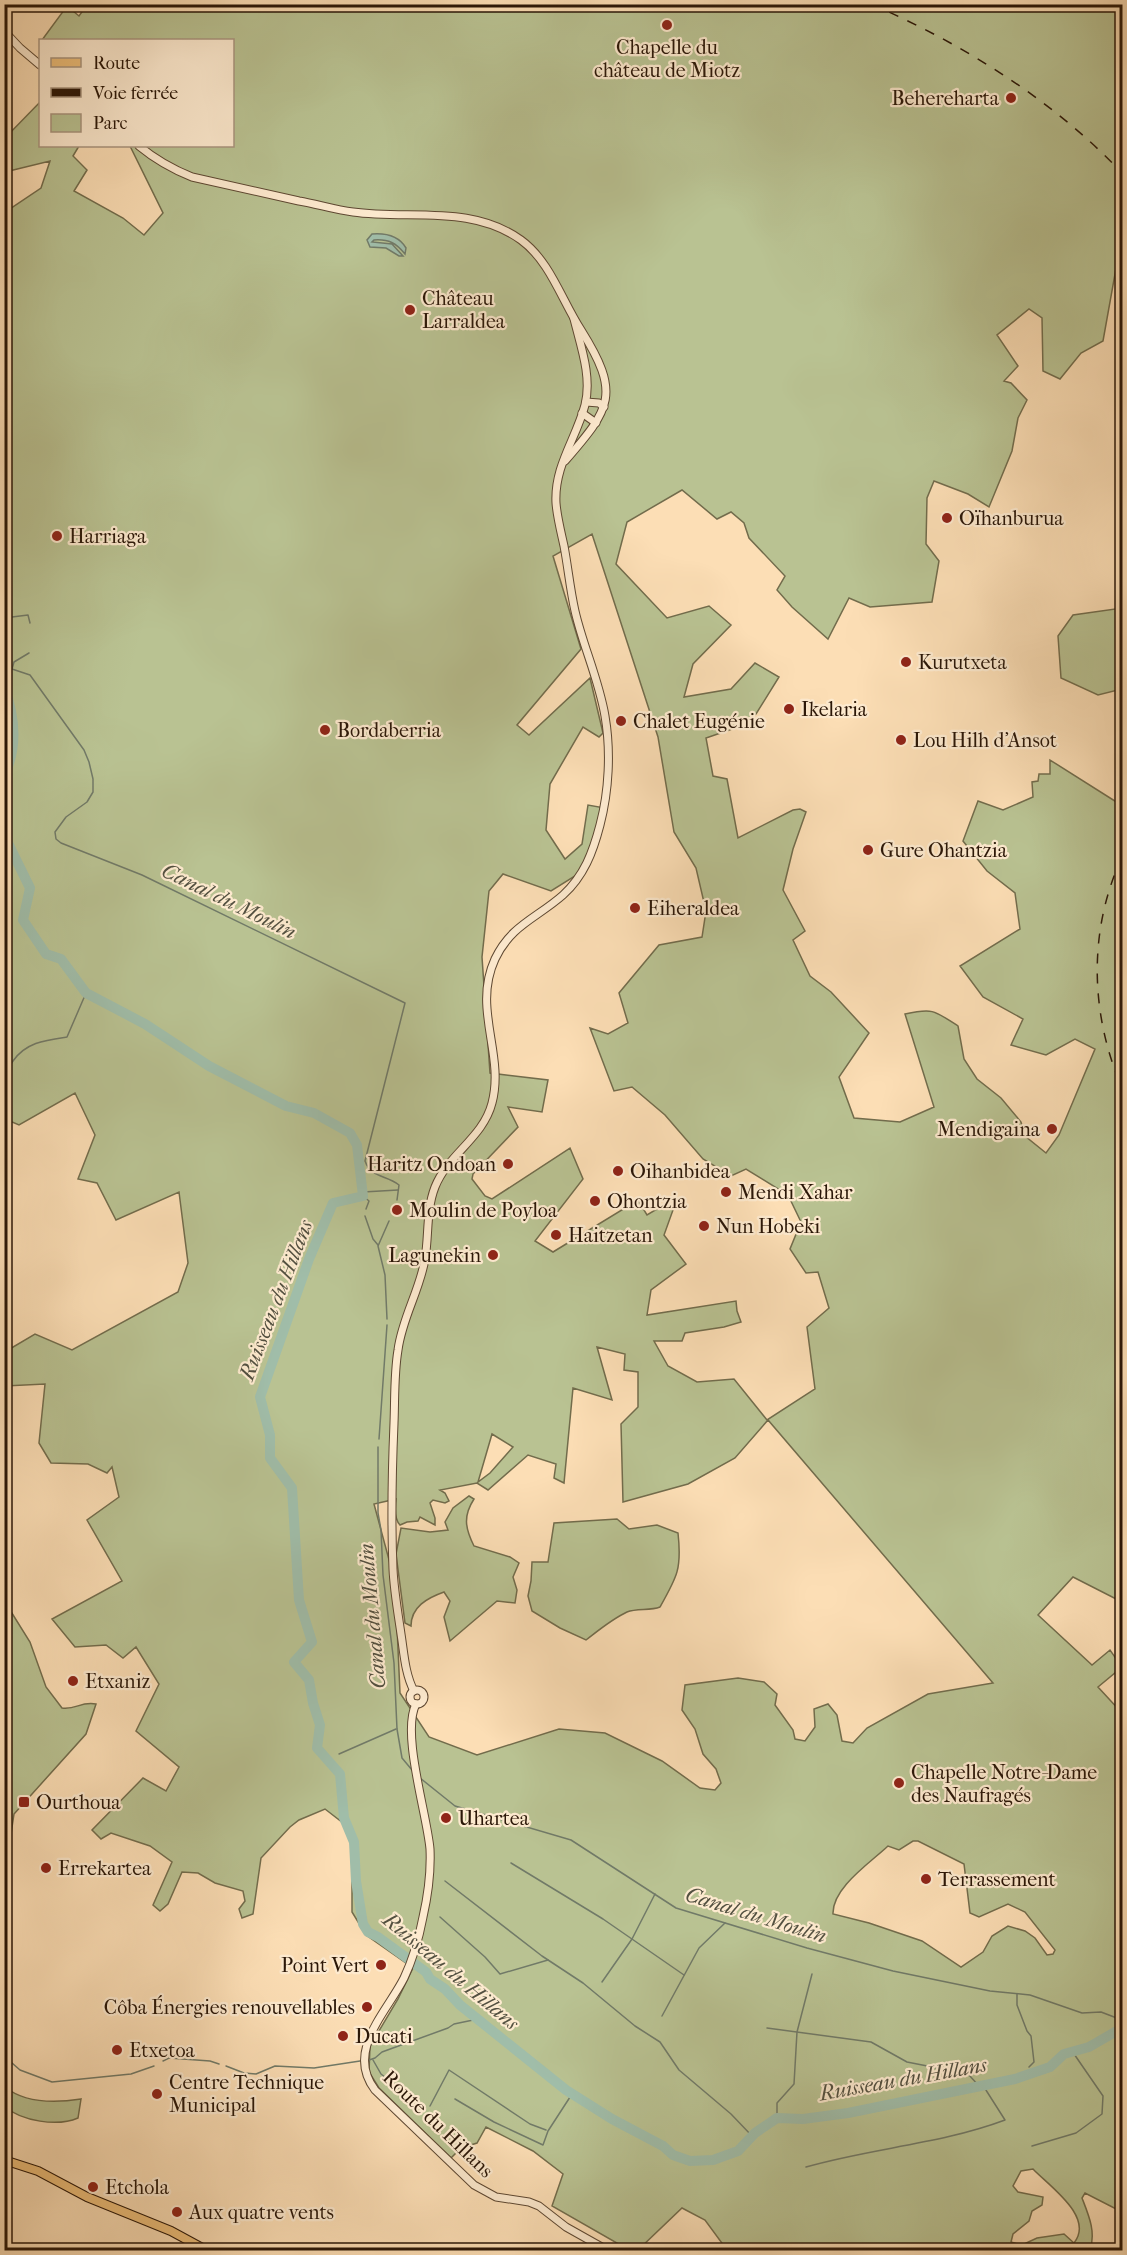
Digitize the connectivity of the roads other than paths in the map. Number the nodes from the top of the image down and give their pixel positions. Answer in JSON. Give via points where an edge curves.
{"nodes":[{"id":1,"x":4,"y":31,"type":"edge"},
{"id":2,"x":39,"y":64,"type":"edge"},
{"id":3,"x":140,"y":147,"type":"edge"},
{"id":4,"x":574,"y":319,"type":"junction"},
{"id":5,"x":586,"y":402,"type":"junction"},
{"id":6,"x":604,"y":407,"type":"junction"},
{"id":7,"x":582,"y":413,"type":"junction"},
{"id":8,"x":596,"y":423,"type":"junction"},
{"id":9,"x":560,"y":468,"type":"junction"},
{"id":10,"x":4,"y":2160,"type":"edge"},
{"id":11,"x":206,"y":2250,"type":"edge"},
{"id":12,"x":607,"y":2250,"type":"edge"}],
"edges":[{"from":1,"to":2,"type":"street"},
{"from":3,"to":4,"type":"street","via":[[172,170],[192,177],[352,212],[480,220],[501,228],[537,256]]},
{"from":4,"to":5,"type":"street","via":[[585,358]]},
{"from":4,"to":6,"type":"street","via":[[605,379]]},
{"from":5,"to":6,"type":"street"},
{"from":5,"to":7,"type":"street"},
{"from":6,"to":8,"type":"street"},
{"from":7,"to":8,"type":"street"},
{"from":7,"to":9,"type":"street"},
{"from":8,"to":9,"type":"street"},
{"from":9,"to":12,"type":"street","name":"Route du Hillans","via":[[557,511],[574,604],[606,717],[606,788],[597,837],[579,877],[560,898],[517,928],[494,962],[486,997],[495,1074],[492,1106],[477,1135],[449,1164],[436,1185],[423,1271],[399,1340],[393,1442],[393,1569],[409,1683],[424,1697],[416,1704],[412,1726],[430,1868],[413,1956],[369,2037],[364,2060],[367,2078],[375,2090],[474,2186],[496,2197],[539,2206]]},
{"from":10,"to":11,"type":"main road","via":[[38,2171]]}]}
